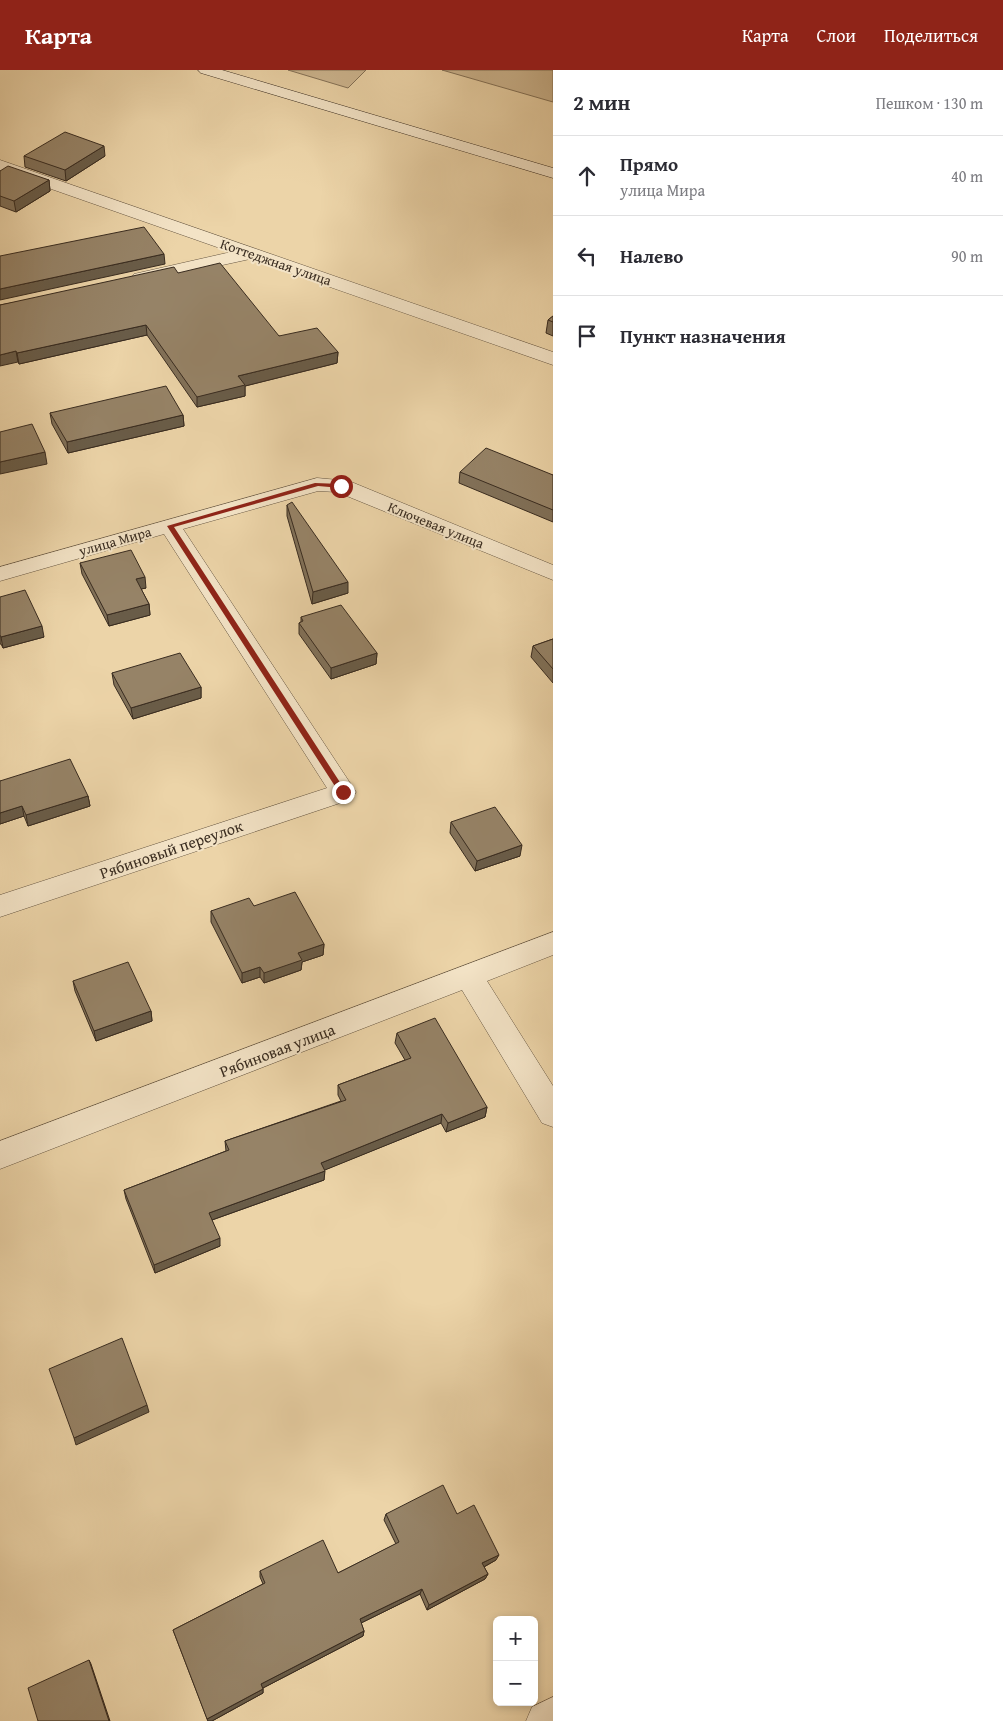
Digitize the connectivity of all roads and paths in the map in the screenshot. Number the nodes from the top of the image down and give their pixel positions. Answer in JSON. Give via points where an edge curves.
{"nodes":[{"id":1,"x":206,"y":70,"type":"edge"},
{"id":2,"x":0,"y":165,"type":"edge"},
{"id":3,"x":553,"y":173,"type":"edge"},
{"id":4,"x":251,"y":254,"type":"junction"},
{"id":5,"x":126,"y":281,"type":"edge"},
{"id":6,"x":553,"y":359,"type":"edge"},
{"id":7,"x":318,"y":484,"type":"joint"},
{"id":8,"x":170,"y":526,"type":"junction"},
{"id":9,"x":553,"y":572,"type":"edge"},
{"id":10,"x":0,"y":574,"type":"edge"},
{"id":11,"x":0,"y":906,"type":"edge"},
{"id":12,"x":553,"y":944,"type":"edge"},
{"id":13,"x":469,"y":977,"type":"junction"},
{"id":14,"x":553,"y":1113,"type":"edge"},
{"id":15,"x":0,"y":1155,"type":"edge"},
{"id":16,"x":553,"y":1717,"type":"edge"},
{"id":17,"x":546,"y":1721,"type":"edge"}],
"edges":[{"from":1,"to":3,"type":"street"},
{"from":2,"to":4,"type":"street","name":"Коттеджная улица"},
{"from":4,"to":5,"type":"street"},
{"from":4,"to":6,"type":"street","name":"Коттеджная улица"},
{"from":7,"to":8,"type":"street","name":"улица Мира"},
{"from":7,"to":9,"type":"street","name":"Ключевая улица","via":[[341,486]]},
{"from":8,"to":10,"type":"street","name":"улица Мира"},
{"from":8,"to":11,"type":"street","name":"Рябиновый переулок","via":[[343,792]]},
{"from":12,"to":13,"type":"street","name":"Рябиновая улица"},
{"from":13,"to":14,"type":"street"},
{"from":13,"to":15,"type":"street","name":"Рябиновая улица"},
{"from":16,"to":17,"type":"street"}]}
